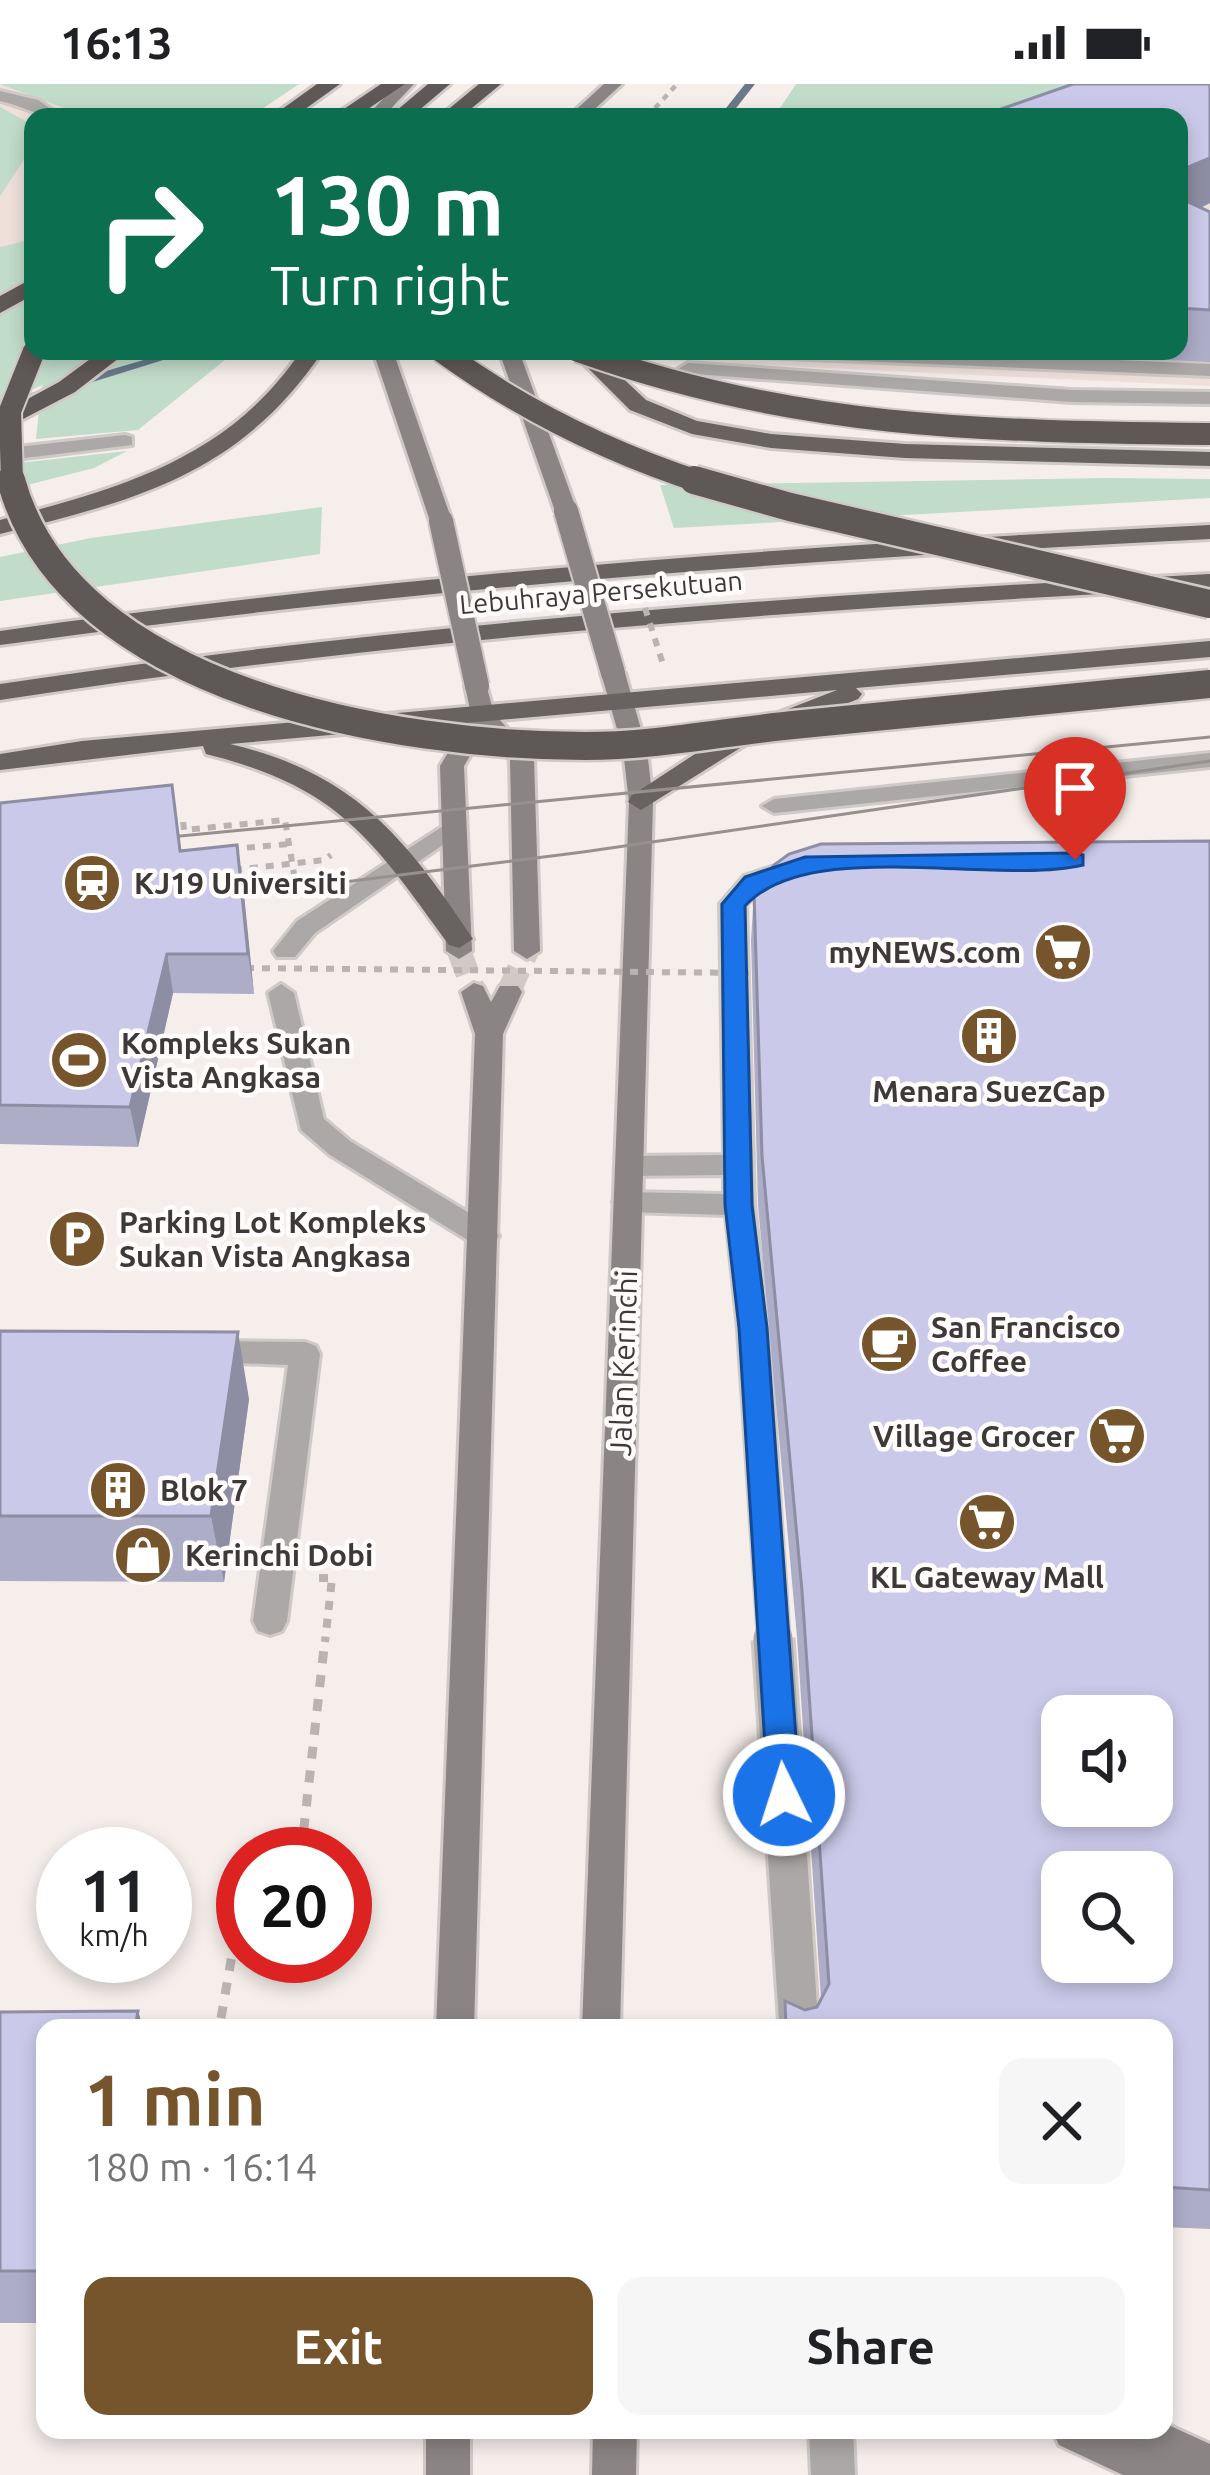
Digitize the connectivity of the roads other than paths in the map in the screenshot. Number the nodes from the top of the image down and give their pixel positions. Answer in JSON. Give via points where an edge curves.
{"nodes":[{"id":1,"x":330,"y":84,"type":"edge"},
{"id":2,"x":395,"y":84,"type":"edge"},
{"id":3,"x":406,"y":84,"type":"edge"},
{"id":4,"x":440,"y":84,"type":"edge"},
{"id":5,"x":491,"y":84,"type":"edge"},
{"id":6,"x":614,"y":84,"type":"edge"},
{"id":7,"x":0,"y":96,"type":"edge"},
{"id":8,"x":39,"y":108,"type":"edge"},
{"id":9,"x":294,"y":108,"type":"edge"},
{"id":10,"x":356,"y":108,"type":"edge"},
{"id":11,"x":383,"y":108,"type":"edge"},
{"id":12,"x":410,"y":108,"type":"edge"},
{"id":13,"x":460,"y":108,"type":"edge"},
{"id":14,"x":586,"y":108,"type":"edge"},
{"id":15,"x":29,"y":360,"type":"edge"},
{"id":16,"x":104,"y":360,"type":"edge"},
{"id":17,"x":307,"y":360,"type":"edge"},
{"id":18,"x":386,"y":360,"type":"edge"},
{"id":19,"x":452,"y":360,"type":"edge"},
{"id":20,"x":512,"y":360,"type":"edge"},
{"id":21,"x":590,"y":360,"type":"edge"},
{"id":22,"x":604,"y":360,"type":"edge"},
{"id":23,"x":1013,"y":360,"type":"edge"},
{"id":24,"x":1207,"y":367,"type":"edge"},
{"id":25,"x":688,"y":369,"type":"dead end"},
{"id":26,"x":1210,"y":398,"type":"edge"},
{"id":27,"x":0,"y":424,"type":"edge"},
{"id":28,"x":1210,"y":434,"type":"edge"},
{"id":29,"x":125,"y":441,"type":"dead end"},
{"id":30,"x":0,"y":455,"type":"edge"},
{"id":31,"x":1210,"y":459,"type":"edge"},
{"id":32,"x":0,"y":527,"type":"edge"},
{"id":33,"x":1210,"y":532,"type":"edge"},
{"id":34,"x":1210,"y":581,"type":"edge"},
{"id":35,"x":1210,"y":604,"type":"edge"},
{"id":36,"x":0,"y":638,"type":"edge"},
{"id":37,"x":1210,"y":649,"type":"edge"},
{"id":38,"x":914,"y":675,"type":"junction"},
{"id":39,"x":1210,"y":684,"type":"edge"},
{"id":40,"x":0,"y":692,"type":"edge"},
{"id":41,"x":620,"y":701,"type":"junction"},
{"id":42,"x":482,"y":714,"type":"junction"},
{"id":43,"x":175,"y":741,"type":"junction"},
{"id":44,"x":1210,"y":760,"type":"edge"},
{"id":45,"x":0,"y":762,"type":"edge"},
{"id":46,"x":641,"y":802,"type":"junction"},
{"id":47,"x":774,"y":806,"type":"dead end"},
{"id":48,"x":454,"y":826,"type":"junction"},
{"id":49,"x":400,"y":860,"type":"junction"},
{"id":50,"x":828,"y":862,"type":"edge"},
{"id":51,"x":459,"y":945,"type":"joint"},
{"id":52,"x":286,"y":951,"type":"dead end"},
{"id":53,"x":526,"y":951,"type":"tunnel mouth"},
{"id":54,"x":474,"y":992,"type":"tunnel mouth"},
{"id":55,"x":509,"y":992,"type":"tunnel mouth"},
{"id":56,"x":281,"y":993,"type":"dead end"},
{"id":57,"x":489,"y":1034,"type":"junction"},
{"id":58,"x":739,"y":1165,"type":"junction"},
{"id":59,"x":628,"y":1184,"type":"junction"},
{"id":60,"x":739,"y":1205,"type":"junction"},
{"id":61,"x":484,"y":1236,"type":"junction"},
{"id":62,"x":164,"y":1352,"type":"edge"},
{"id":63,"x":270,"y":1621,"type":"dead end"},
{"id":64,"x":455,"y":2019,"type":"edge"},
{"id":65,"x":601,"y":2019,"type":"edge"},
{"id":66,"x":799,"y":2019,"type":"edge"},
{"id":67,"x":448,"y":2439,"type":"edge"},
{"id":68,"x":615,"y":2439,"type":"edge"},
{"id":69,"x":831,"y":2439,"type":"edge"},
{"id":70,"x":1093,"y":2439,"type":"edge"},
{"id":71,"x":1149,"y":2439,"type":"edge"},
{"id":72,"x":1210,"y":2467,"type":"edge"},
{"id":73,"x":448,"y":2475,"type":"edge"},
{"id":74,"x":614,"y":2475,"type":"edge"},
{"id":75,"x":832,"y":2475,"type":"edge"},
{"id":76,"x":1172,"y":2475,"type":"edge"}],
"edges":[{"from":1,"to":9,"type":"highway"},
{"from":2,"to":10,"type":"highway"},
{"from":3,"to":11,"type":"main road"},
{"from":4,"to":12,"type":"highway"},
{"from":5,"to":13,"type":"highway"},
{"from":6,"to":14,"type":"main road"},
{"from":7,"to":8,"type":"lane"},
{"from":15,"to":39,"type":"highway","bridge":true,"via":[[3,430],[7,482],[43,558],[84,603],[132,636],[184,664],[312,710],[431,732],[583,746]]},
{"from":16,"to":27,"type":"highway"},
{"from":17,"to":32,"type":"highway","via":[[292,388],[225,447],[123,494]]},
{"from":18,"to":42,"type":"main road","bridge":true,"via":[[441,521]]},
{"from":19,"to":35,"type":"highway","bridge":true,"via":[[542,420],[613,451],[795,509]]},
{"from":20,"to":41,"type":"main road","name":"Jalan Kerinchi","bridge":true},
{"from":21,"to":31,"type":"highway","via":[[638,405],[692,427],[771,441]]},
{"from":22,"to":28,"type":"highway","bridge":true,"via":[[736,402],[876,426]]},
{"from":23,"to":24,"type":"lane"},
{"from":25,"to":26,"type":"lane"},
{"from":29,"to":30,"type":"lane"},
{"from":33,"to":36,"type":"highway","name":"Lebuhraya Persekutuan","via":[[458,586]]},
{"from":34,"to":40,"type":"highway","name":"Lebuhraya Persekutuan","via":[[737,609],[208,658]]},
{"from":37,"to":38,"type":"highway"},
{"from":38,"to":41,"type":"highway"},
{"from":38,"to":46,"type":"highway","via":[[814,704],[736,739]]},
{"from":41,"to":42,"type":"highway"},
{"from":41,"to":46,"type":"main road","name":"Jalan Kerinchi"},
{"from":42,"to":43,"type":"highway"},
{"from":42,"to":48,"type":"main road","via":[[452,766]]},
{"from":42,"to":53,"type":"main road","via":[[522,759]]},
{"from":43,"to":45,"type":"highway"},
{"from":43,"to":49,"type":"highway","via":[[264,758],[319,782],[346,799]]},
{"from":44,"to":47,"type":"lane"},
{"from":46,"to":59,"type":"main road","name":"Jalan Kerinchi"},
{"from":48,"to":49,"type":"lane"},
{"from":48,"to":51,"type":"main road"},
{"from":49,"to":51,"type":"highway"},
{"from":49,"to":52,"type":"lane"},
{"from":50,"to":58,"type":"lane","via":[[754,882],[734,904]]},
{"from":54,"to":57,"type":"main road"},
{"from":55,"to":57,"type":"main road"},
{"from":56,"to":61,"type":"lane","via":[[311,1123]]},
{"from":57,"to":61,"type":"main road"},
{"from":58,"to":59,"type":"lane"},
{"from":58,"to":60,"type":"lane"},
{"from":59,"to":60,"type":"lane"},
{"from":59,"to":65,"type":"main road","name":"Jalan Kerinchi"},
{"from":60,"to":66,"type":"lane","bridge":true},
{"from":61,"to":64,"type":"main road"},
{"from":62,"to":63,"type":"lane","via":[[305,1354]]},
{"from":67,"to":73,"type":"main road"},
{"from":68,"to":74,"type":"main road"},
{"from":69,"to":75,"type":"lane"},
{"from":70,"to":76,"type":"main road"},
{"from":71,"to":72,"type":"main road"}]}
